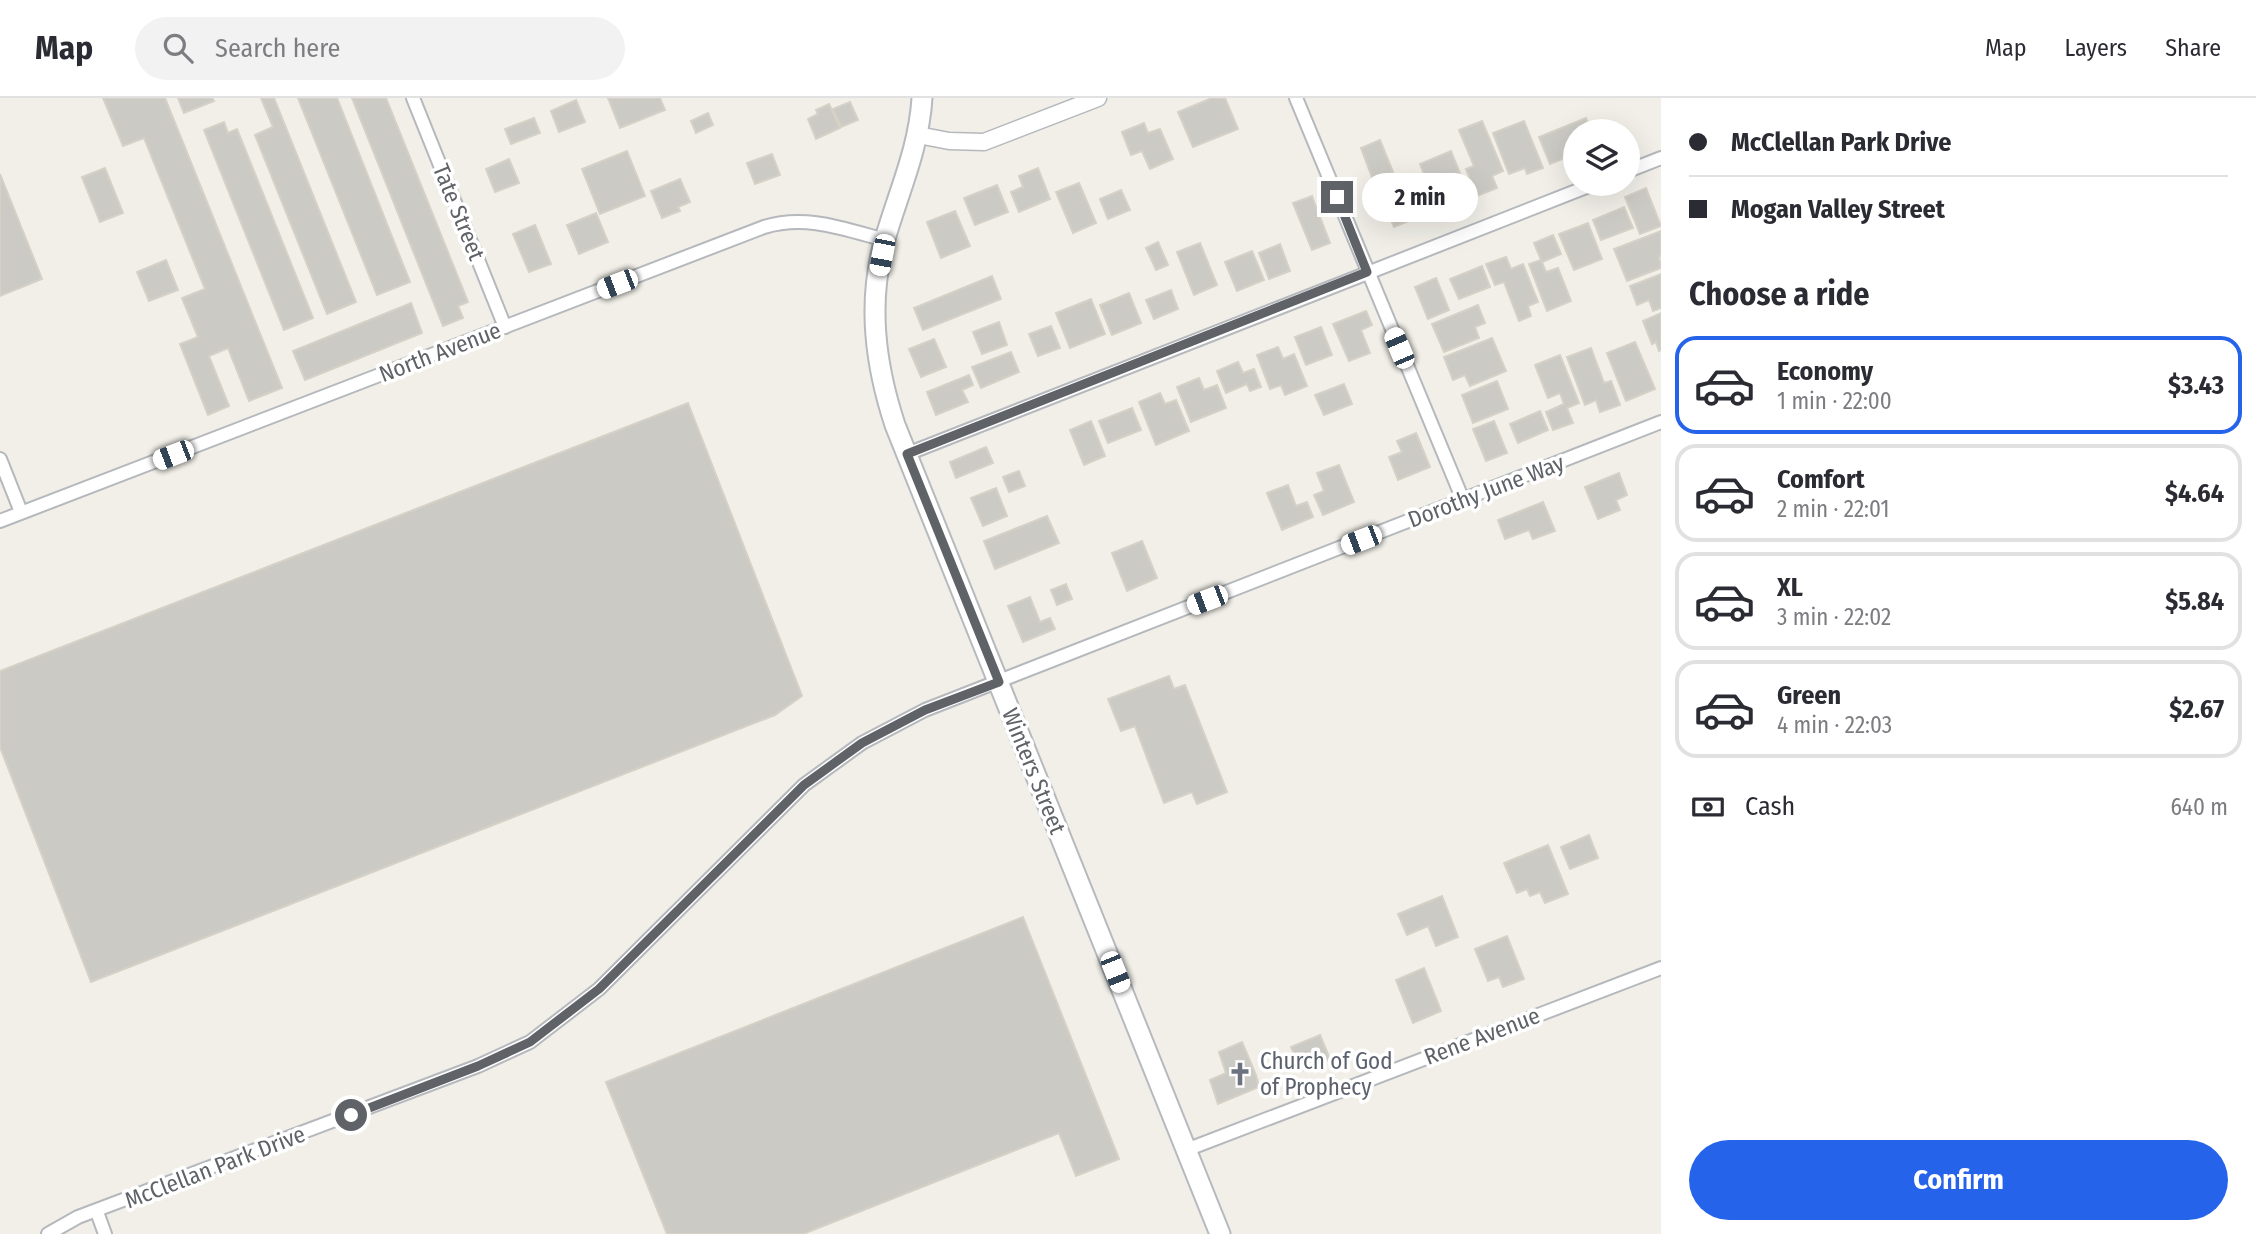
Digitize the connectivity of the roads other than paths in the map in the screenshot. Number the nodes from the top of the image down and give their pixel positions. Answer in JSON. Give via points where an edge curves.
{"nodes":[{"id":1,"x":413,"y":98,"type":"edge"},
{"id":2,"x":922,"y":98,"type":"edge"},
{"id":3,"x":1098,"y":98,"type":"edge"},
{"id":4,"x":1296,"y":98,"type":"edge"},
{"id":5,"x":918,"y":135,"type":"junction"},
{"id":6,"x":1661,"y":158,"type":"edge"},
{"id":7,"x":1640,"y":166,"type":"edge"},
{"id":8,"x":1563,"y":196,"type":"edge"},
{"id":9,"x":885,"y":240,"type":"junction"},
{"id":10,"x":1367,"y":272,"type":"junction"},
{"id":11,"x":505,"y":327,"type":"junction"},
{"id":12,"x":1661,"y":422,"type":"edge"},
{"id":13,"x":907,"y":454,"type":"junction"},
{"id":14,"x":0,"y":459,"type":"edge"},
{"id":15,"x":1463,"y":500,"type":"junction"},
{"id":16,"x":21,"y":512,"type":"junction"},
{"id":17,"x":0,"y":520,"type":"edge"},
{"id":18,"x":999,"y":682,"type":"junction"},
{"id":19,"x":1661,"y":968,"type":"edge"},
{"id":20,"x":1186,"y":1150,"type":"junction"},
{"id":21,"x":97,"y":1212,"type":"junction"},
{"id":22,"x":48,"y":1234,"type":"edge"},
{"id":23,"x":105,"y":1234,"type":"edge"},
{"id":24,"x":1220,"y":1234,"type":"edge"}],
"edges":[{"from":1,"to":11,"type":"street","name":"Tate Street"},
{"from":2,"to":5,"type":"main road","name":"Winters Street"},
{"from":3,"to":5,"type":"street","via":[[984,142]]},
{"from":4,"to":10,"type":"street"},
{"from":5,"to":9,"type":"main road","name":"Winters Street"},
{"from":6,"to":7,"type":"street"},
{"from":8,"to":10,"type":"street"},
{"from":9,"to":11,"type":"street","name":"North Avenue","via":[[816,222],[774,224]]},
{"from":9,"to":13,"type":"main road","name":"Winters Street","via":[[874,304],[875,334],[884,393]]},
{"from":10,"to":13,"type":"street"},
{"from":10,"to":15,"type":"street"},
{"from":11,"to":16,"type":"street","name":"North Avenue"},
{"from":12,"to":15,"type":"street","name":"Dorothy June Way"},
{"from":13,"to":18,"type":"main road","name":"Winters Street"},
{"from":14,"to":16,"type":"street"},
{"from":15,"to":18,"type":"street","name":"Dorothy June Way"},
{"from":16,"to":17,"type":"street","name":"North Avenue"},
{"from":18,"to":20,"type":"main road","name":"Winters Street"},
{"from":18,"to":21,"type":"street","name":"McClellan Park Drive","via":[[925,710],[862,743],[804,785],[599,989],[530,1042]]},
{"from":19,"to":20,"type":"street","name":"Rene Avenue"},
{"from":20,"to":24,"type":"main road","name":"Winters Street"},
{"from":21,"to":22,"type":"street","name":"McClellan Park Drive"},
{"from":21,"to":23,"type":"street"}]}
